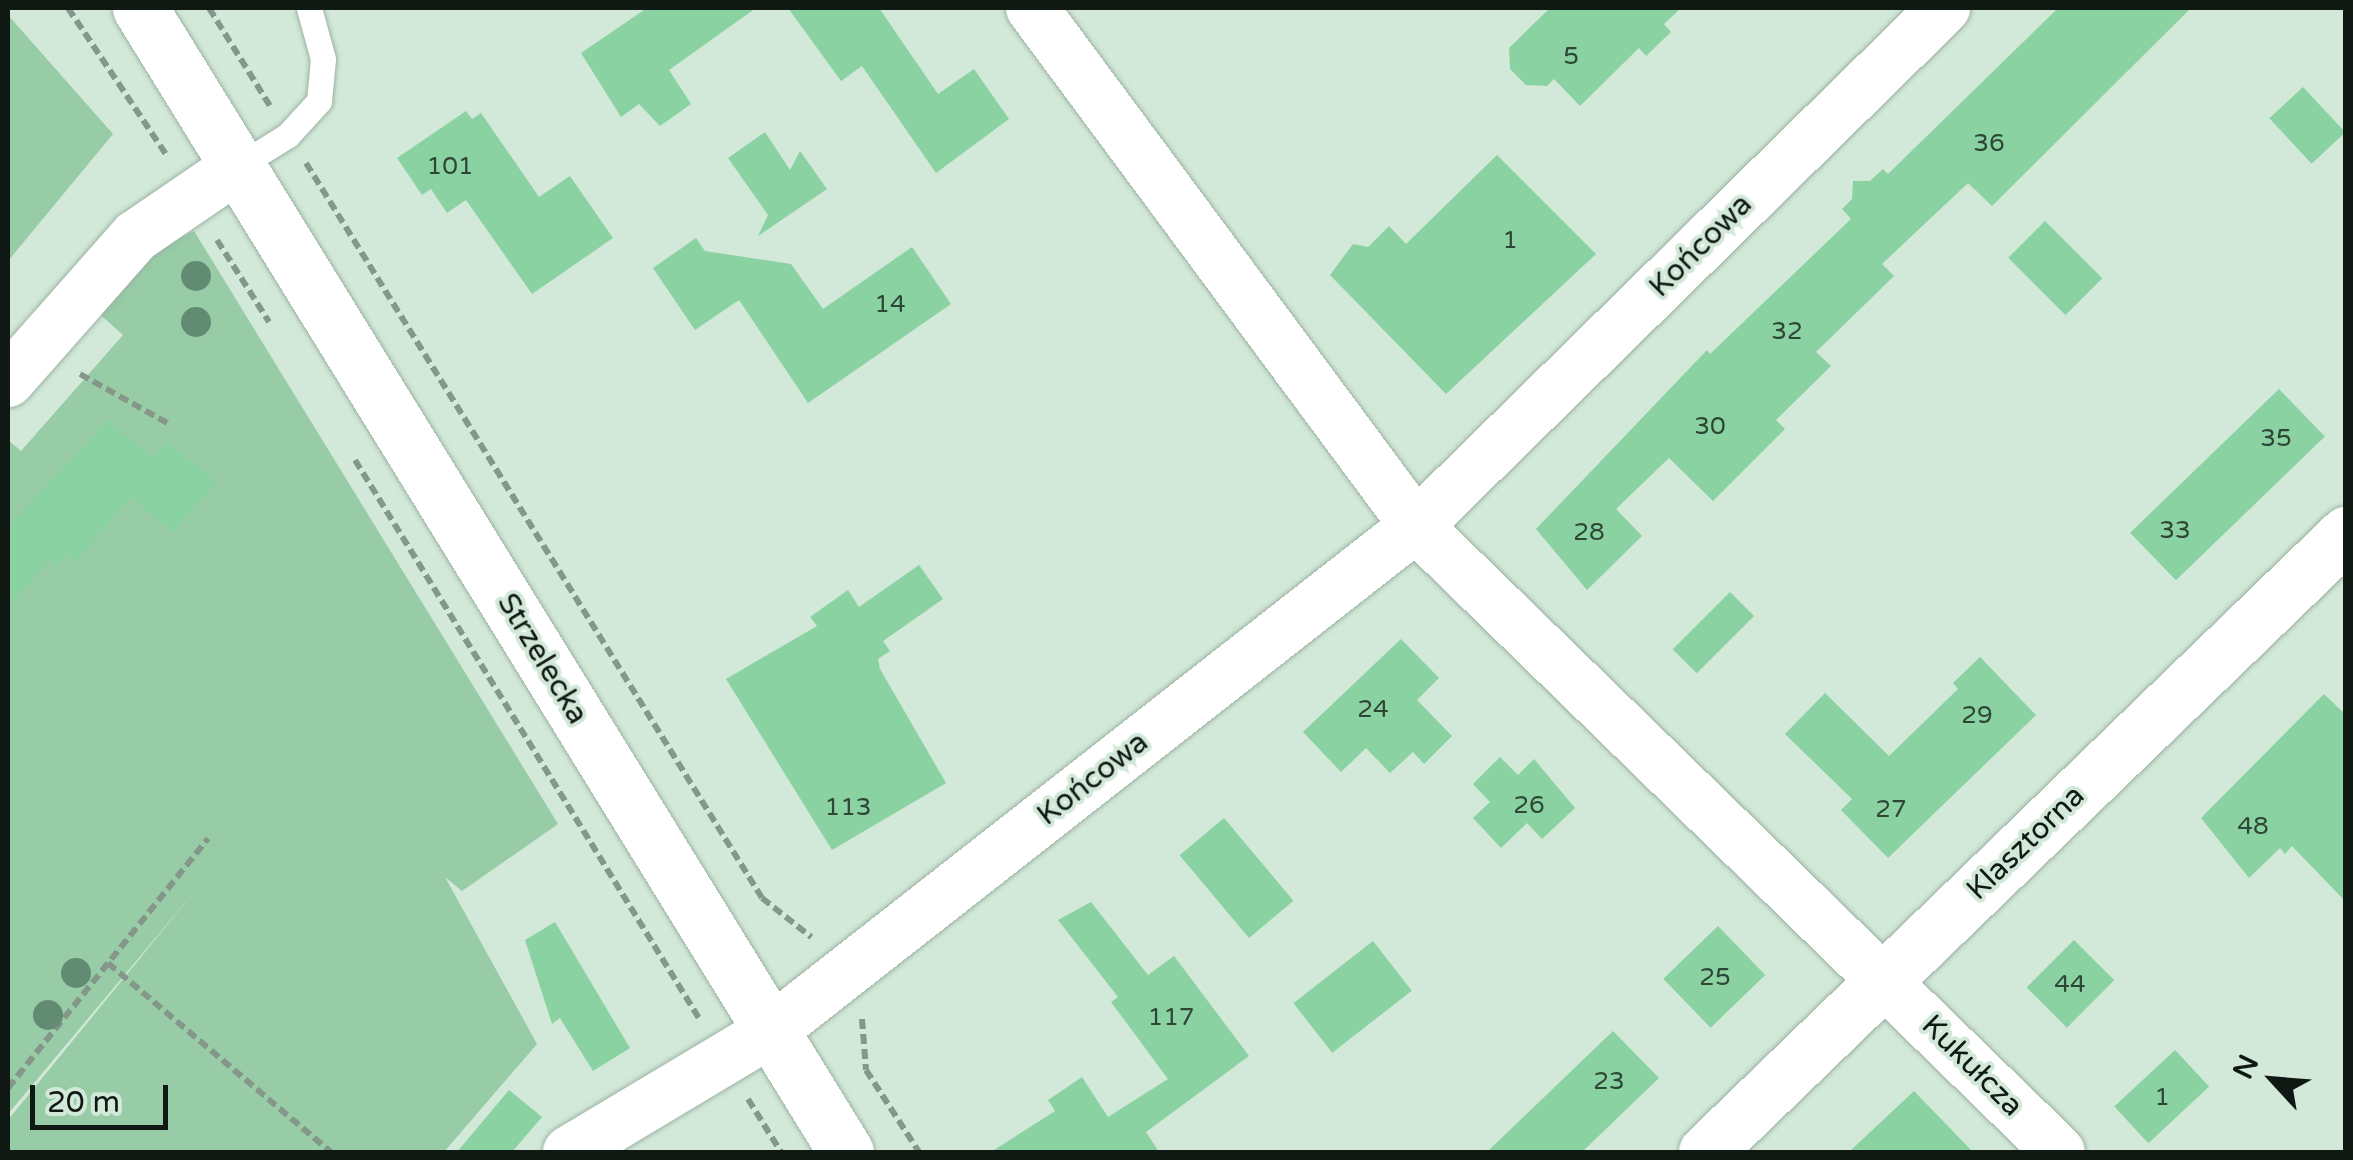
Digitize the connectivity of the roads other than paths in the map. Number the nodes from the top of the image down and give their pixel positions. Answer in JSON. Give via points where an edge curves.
{"nodes":[{"id":1,"x":140,"y":8,"type":"edge"},
{"id":2,"x":309,"y":8,"type":"edge"},
{"id":3,"x":1032,"y":8,"type":"edge"},
{"id":4,"x":1944,"y":8,"type":"edge"},
{"id":5,"x":240,"y":165,"type":"junction"},
{"id":6,"x":8,"y":381,"type":"edge"},
{"id":7,"x":1416,"y":526,"type":"junction"},
{"id":8,"x":2346,"y":534,"type":"edge"},
{"id":9,"x":1884,"y":980,"type":"junction"},
{"id":10,"x":770,"y":1031,"type":"junction"},
{"id":11,"x":569,"y":1152,"type":"edge"},
{"id":12,"x":846,"y":1152,"type":"edge"},
{"id":13,"x":1706,"y":1152,"type":"edge"},
{"id":14,"x":2059,"y":1152,"type":"edge"}],
"edges":[{"from":1,"to":5,"type":"street","name":"Strzelecka"},
{"from":2,"to":5,"type":"lane","via":[[323,58],[319,101],[288,135]]},
{"from":3,"to":7,"type":"street"},
{"from":4,"to":7,"type":"street","name":"Końcowa"},
{"from":5,"to":6,"type":"street","via":[[136,236]]},
{"from":5,"to":10,"type":"street","name":"Strzelecka"},
{"from":7,"to":9,"type":"street","name":"Kukułcza"},
{"from":7,"to":10,"type":"street","name":"Końcowa"},
{"from":8,"to":9,"type":"street","name":"Klasztorna"},
{"from":9,"to":13,"type":"street","name":"Klasztorna"},
{"from":9,"to":14,"type":"street","name":"Kukułcza"},
{"from":10,"to":11,"type":"street","name":"Końcowa"},
{"from":10,"to":12,"type":"street","name":"Strzelecka"}]}
